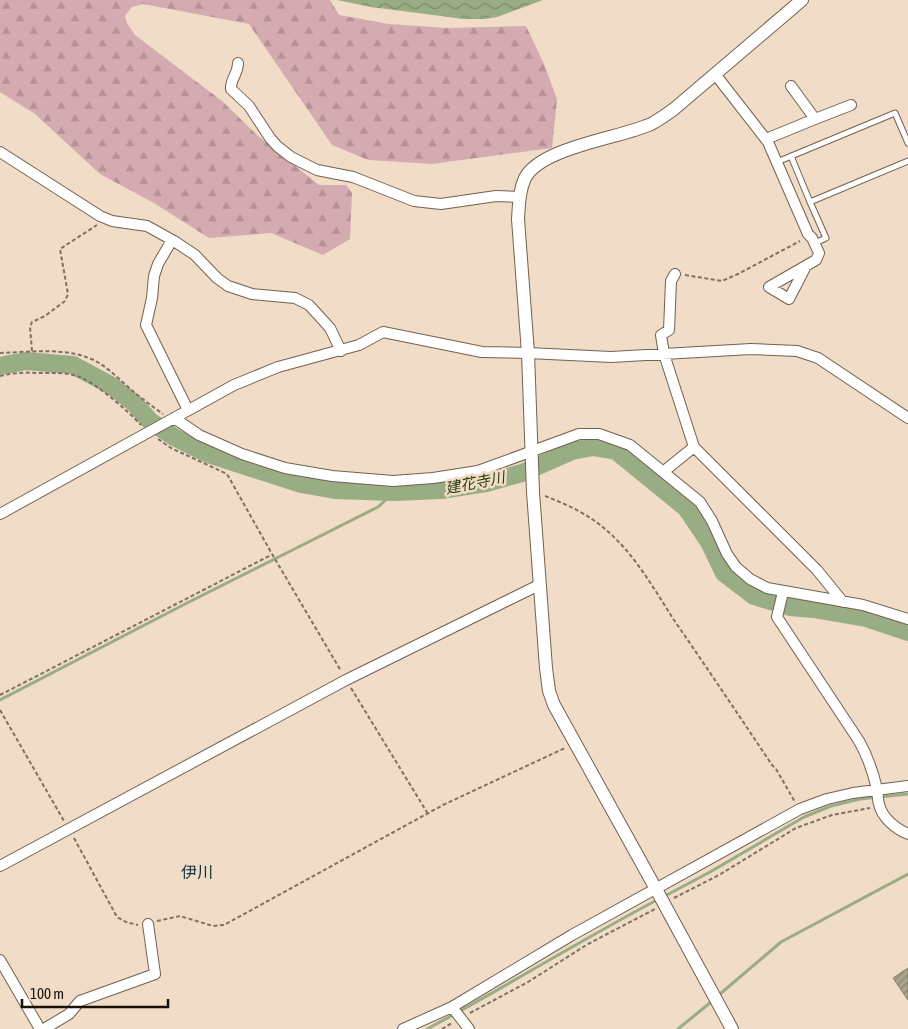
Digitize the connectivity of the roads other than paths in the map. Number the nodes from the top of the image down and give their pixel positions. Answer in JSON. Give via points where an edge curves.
{"nodes":[{"id":1,"x":802,"y":0,"type":"edge"},
{"id":2,"x":238,"y":62,"type":"dead end"},
{"id":3,"x":715,"y":74,"type":"junction"},
{"id":4,"x":791,"y":86,"type":"dead end"},
{"id":5,"x":851,"y":105,"type":"dead end"},
{"id":6,"x":815,"y":119,"type":"junction"},
{"id":7,"x":766,"y":139,"type":"junction"},
{"id":8,"x":908,"y":143,"type":"edge"},
{"id":9,"x":0,"y":152,"type":"edge"},
{"id":10,"x":791,"y":156,"type":"junction"},
{"id":11,"x":908,"y":161,"type":"edge"},
{"id":12,"x":777,"y":162,"type":"junction"},
{"id":13,"x":519,"y":197,"type":"junction"},
{"id":14,"x":810,"y":202,"type":"junction"},
{"id":15,"x":172,"y":240,"type":"junction"},
{"id":16,"x":814,"y":240,"type":"junction"},
{"id":17,"x":806,"y":266,"type":"dead end"},
{"id":18,"x":676,"y":274,"type":"road end"},
{"id":19,"x":341,"y":351,"type":"junction"},
{"id":20,"x":528,"y":353,"type":"junction"},
{"id":21,"x":664,"y":354,"type":"junction"},
{"id":22,"x":188,"y":410,"type":"junction"},
{"id":23,"x":174,"y":418,"type":"junction"},
{"id":24,"x":908,"y":418,"type":"edge"},
{"id":25,"x":694,"y":447,"type":"junction"},
{"id":26,"x":532,"y":454,"type":"junction"},
{"id":27,"x":663,"y":472,"type":"junction"},
{"id":28,"x":0,"y":514,"type":"edge"},
{"id":29,"x":540,"y":585,"type":"junction"},
{"id":30,"x":783,"y":592,"type":"junction"},
{"id":31,"x":843,"y":602,"type":"junction"},
{"id":32,"x":908,"y":619,"type":"edge"},
{"id":33,"x":908,"y":786,"type":"edge"},
{"id":34,"x":878,"y":789,"type":"junction"},
{"id":35,"x":908,"y":834,"type":"edge"},
{"id":36,"x":0,"y":866,"type":"edge"},
{"id":37,"x":656,"y":888,"type":"junction"},
{"id":38,"x":148,"y":924,"type":"road end"},
{"id":39,"x":0,"y":960,"type":"edge"},
{"id":40,"x":452,"y":1007,"type":"junction"},
{"id":41,"x":42,"y":1029,"type":"edge"},
{"id":42,"x":403,"y":1029,"type":"edge"},
{"id":43,"x":469,"y":1029,"type":"edge"},
{"id":44,"x":732,"y":1029,"type":"edge"}],
"edges":[{"from":1,"to":3,"type":"street"},
{"from":2,"to":13,"type":"street","via":[[231,89],[250,106],[277,146],[318,170],[354,177],[414,201],[441,204],[496,196]]},
{"from":3,"to":7,"type":"street"},
{"from":3,"to":13,"type":"street","via":[[652,124],[545,159],[526,177]]},
{"from":4,"to":6,"type":"street"},
{"from":5,"to":6,"type":"street"},
{"from":6,"to":7,"type":"street"},
{"from":7,"to":12,"type":"street"},
{"from":8,"to":10,"type":"lane","via":[[895,113]]},
{"from":9,"to":15,"type":"street","via":[[104,218],[147,226]]},
{"from":10,"to":12,"type":"lane"},
{"from":10,"to":14,"type":"lane"},
{"from":11,"to":14,"type":"lane"},
{"from":12,"to":16,"type":"street","via":[[808,234]]},
{"from":13,"to":20,"type":"street"},
{"from":14,"to":16,"type":"lane","via":[[826,238]]},
{"from":15,"to":19,"type":"street","via":[[195,255],[228,286],[252,294],[296,298],[309,305],[330,328]]},
{"from":15,"to":22,"type":"street","via":[[154,276],[146,325]]},
{"from":16,"to":17,"type":"street","via":[[819,253],[816,260]]},
{"from":18,"to":21,"type":"street","via":[[671,281],[669,330],[661,334]]},
{"from":19,"to":20,"type":"street","via":[[383,332],[482,352]]},
{"from":19,"to":22,"type":"street","via":[[278,367],[234,385]]},
{"from":20,"to":21,"type":"street","via":[[611,357]]},
{"from":20,"to":26,"type":"street"},
{"from":21,"to":24,"type":"street","via":[[751,349],[797,351],[818,358]]},
{"from":21,"to":25,"type":"street"},
{"from":22,"to":23,"type":"street"},
{"from":23,"to":26,"type":"street","via":[[199,435],[242,454],[285,468],[332,476],[393,481],[434,478],[478,471]]},
{"from":23,"to":28,"type":"street"},
{"from":25,"to":27,"type":"street"},
{"from":25,"to":31,"type":"street","via":[[817,570]]},
{"from":26,"to":27,"type":"street","via":[[579,434],[599,434],[630,445]]},
{"from":26,"to":29,"type":"street"},
{"from":27,"to":30,"type":"street","via":[[700,502],[736,567],[750,579]]},
{"from":29,"to":36,"type":"street","via":[[346,680]]},
{"from":29,"to":37,"type":"street","via":[[549,692]]},
{"from":30,"to":31,"type":"street"},
{"from":30,"to":34,"type":"street","via":[[777,617],[860,741]]},
{"from":31,"to":32,"type":"street"},
{"from":33,"to":34,"type":"street"},
{"from":34,"to":35,"type":"street","via":[[878,804],[883,814]]},
{"from":34,"to":37,"type":"street","via":[[844,795],[800,809]]},
{"from":37,"to":40,"type":"street"},
{"from":37,"to":44,"type":"street"},
{"from":38,"to":41,"type":"street","via":[[155,974],[80,1001],[69,1014]]},
{"from":39,"to":41,"type":"street"},
{"from":40,"to":42,"type":"street"},
{"from":40,"to":43,"type":"street"}]}
